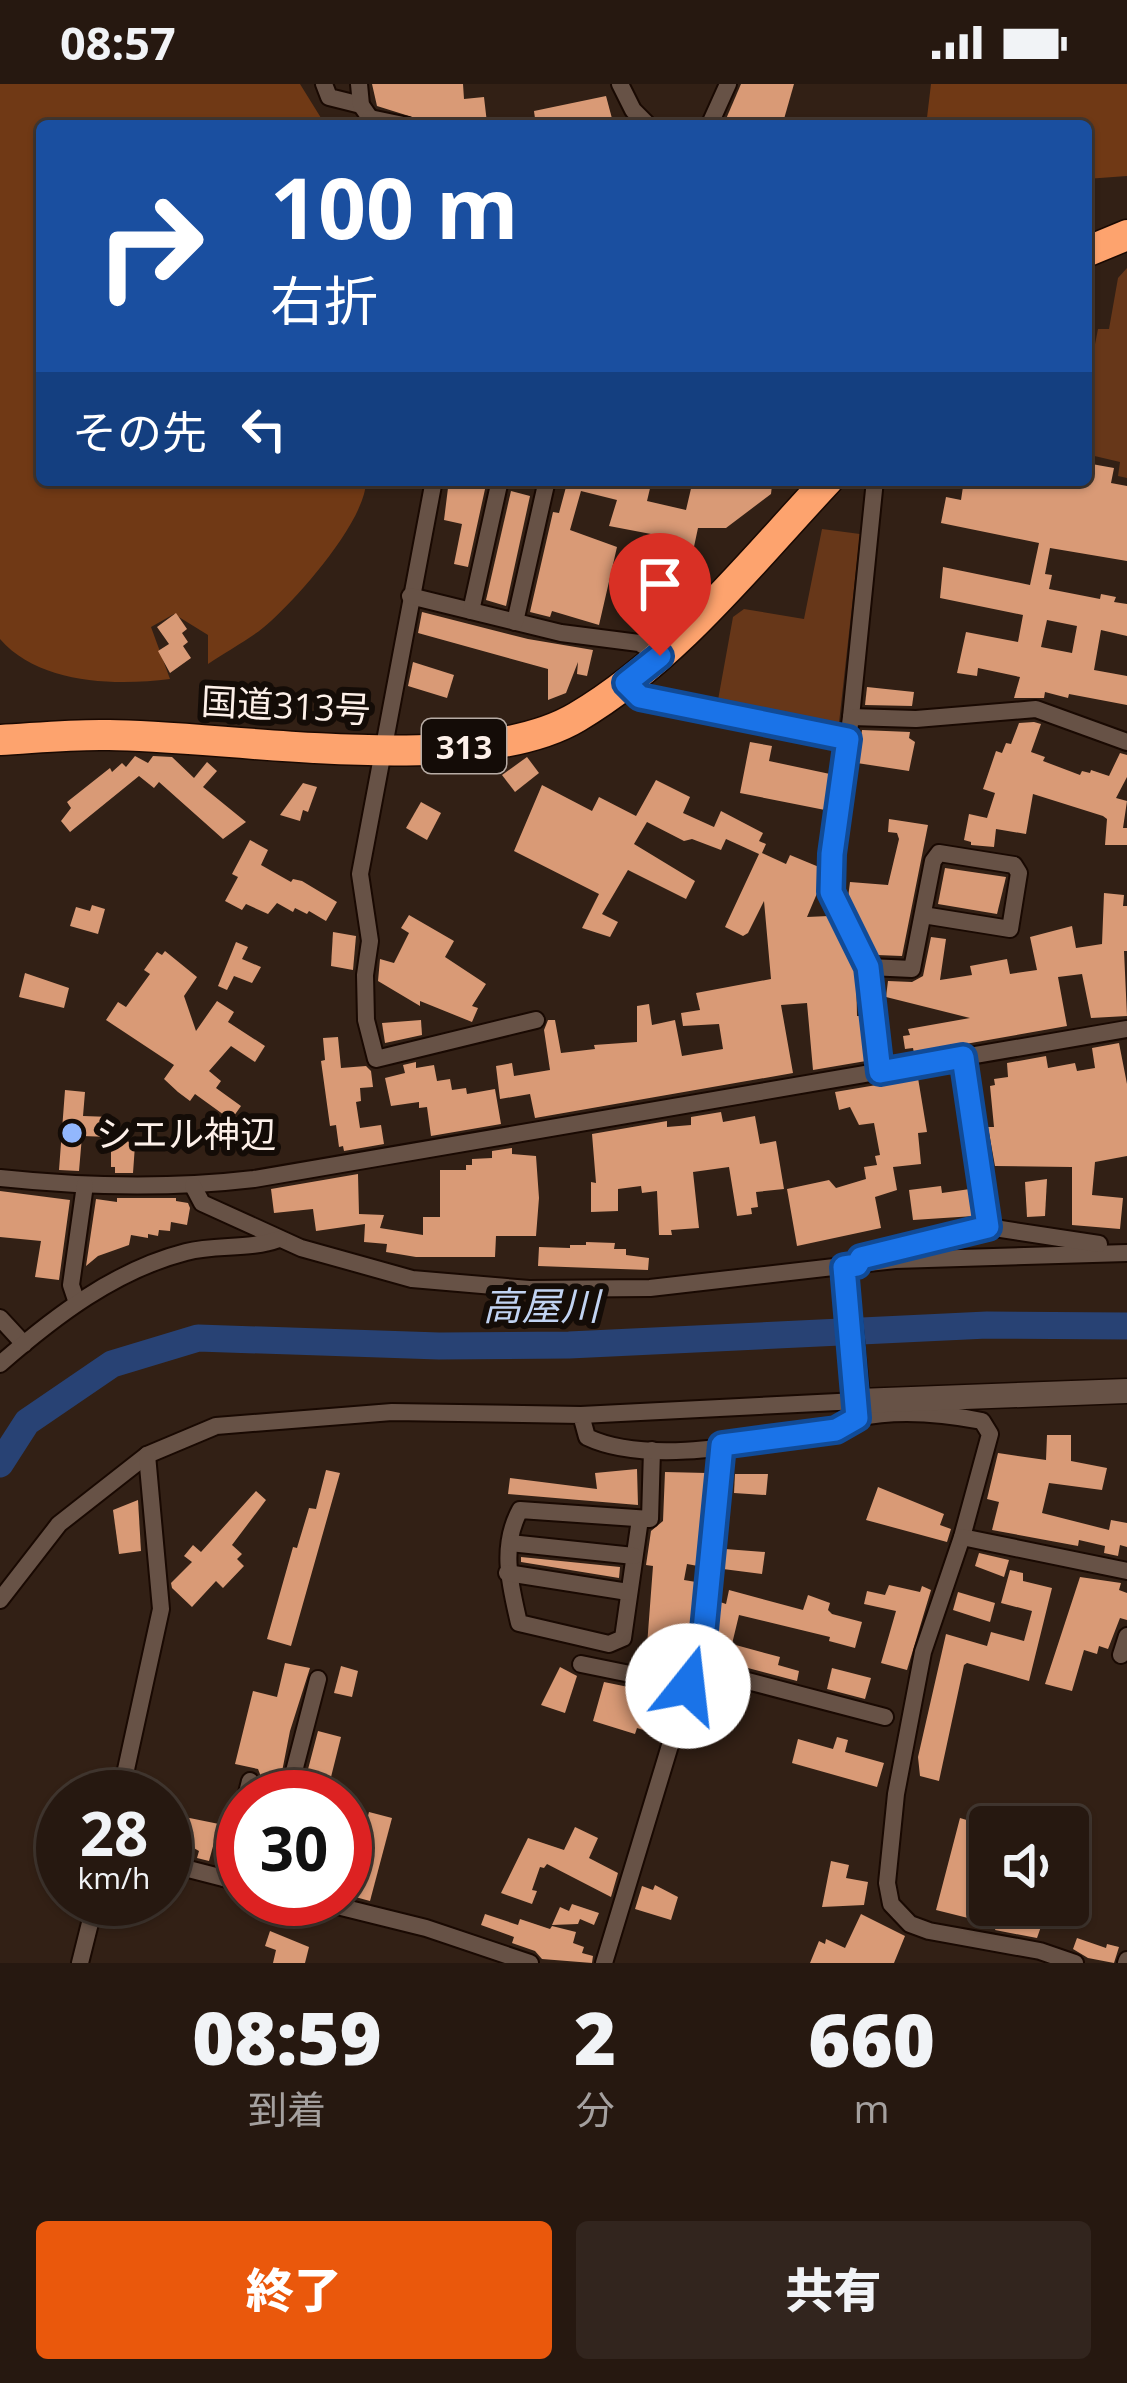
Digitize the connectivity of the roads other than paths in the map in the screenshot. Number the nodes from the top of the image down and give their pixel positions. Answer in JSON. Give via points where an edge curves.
{"nodes":[{"id":1,"x":324,"y":84,"type":"edge"},
{"id":2,"x":359,"y":84,"type":"edge"},
{"id":3,"x":620,"y":84,"type":"edge"},
{"id":4,"x":728,"y":84,"type":"edge"},
{"id":5,"x":366,"y":116,"type":"edge"},
{"id":6,"x":643,"y":120,"type":"edge"},
{"id":7,"x":712,"y":120,"type":"edge"},
{"id":8,"x":1127,"y":235,"type":"edge"},
{"id":9,"x":1092,"y":247,"type":"edge"},
{"id":10,"x":433,"y":486,"type":"edge"},
{"id":11,"x":499,"y":486,"type":"edge"},
{"id":12,"x":547,"y":486,"type":"edge"},
{"id":13,"x":813,"y":486,"type":"edge"},
{"id":14,"x":874,"y":486,"type":"edge"},
{"id":15,"x":410,"y":596,"type":"junction"},
{"id":16,"x":471,"y":611,"type":"junction"},
{"id":17,"x":515,"y":622,"type":"junction"},
{"id":18,"x":660,"y":656,"type":"junction"},
{"id":19,"x":626,"y":683,"type":"junction"},
{"id":20,"x":851,"y":717,"type":"junction"},
{"id":21,"x":848,"y":739,"type":"junction"},
{"id":22,"x":0,"y":740,"type":"edge"},
{"id":23,"x":1127,"y":742,"type":"edge"},
{"id":24,"x":384,"y":749,"type":"junction"},
{"id":25,"x":922,"y":915,"type":"junction"},
{"id":26,"x":868,"y":967,"type":"junction"},
{"id":27,"x":536,"y":1020,"type":"dead end"},
{"id":28,"x":1127,"y":1028,"type":"edge"},
{"id":29,"x":963,"y":1057,"type":"junction"},
{"id":30,"x":880,"y":1072,"type":"junction"},
{"id":31,"x":0,"y":1178,"type":"edge"},
{"id":32,"x":85,"y":1185,"type":"junction"},
{"id":33,"x":193,"y":1186,"type":"junction"},
{"id":34,"x":988,"y":1227,"type":"junction"},
{"id":35,"x":279,"y":1239,"type":"junction"},
{"id":36,"x":1120,"y":1252,"type":"edge"},
{"id":37,"x":850,"y":1266,"type":"junction"},
{"id":38,"x":76,"y":1303,"type":"junction"},
{"id":39,"x":0,"y":1318,"type":"edge"},
{"id":40,"x":24,"y":1343,"type":"junction"},
{"id":41,"x":0,"y":1364,"type":"edge"},
{"id":42,"x":1127,"y":1390,"type":"edge"},
{"id":43,"x":857,"y":1410,"type":"junction"},
{"id":44,"x":581,"y":1415,"type":"junction"},
{"id":45,"x":722,"y":1445,"type":"junction"},
{"id":46,"x":652,"y":1450,"type":"junction"},
{"id":47,"x":147,"y":1455,"type":"junction"},
{"id":48,"x":640,"y":1519,"type":"junction"},
{"id":49,"x":962,"y":1537,"type":"junction"},
{"id":50,"x":509,"y":1543,"type":"junction"},
{"id":51,"x":634,"y":1556,"type":"junction"},
{"id":52,"x":1127,"y":1570,"type":"edge"},
{"id":53,"x":507,"y":1573,"type":"junction"},
{"id":54,"x":628,"y":1592,"type":"junction"},
{"id":55,"x":0,"y":1600,"type":"edge"},
{"id":56,"x":1127,"y":1636,"type":"edge"},
{"id":57,"x":1121,"y":1655,"type":"dead end"},
{"id":58,"x":580,"y":1664,"type":"dead end"},
{"id":59,"x":691,"y":1677,"type":"junction"},
{"id":60,"x":318,"y":1679,"type":"dead end"},
{"id":61,"x":884,"y":1717,"type":"dead end"},
{"id":62,"x":126,"y":1770,"type":"edge"},
{"id":63,"x":294,"y":1770,"type":"edge"},
{"id":64,"x":372,"y":1915,"type":"edge"},
{"id":65,"x":89,"y":1926,"type":"edge"},
{"id":66,"x":80,"y":1963,"type":"edge"},
{"id":67,"x":530,"y":1963,"type":"edge"},
{"id":68,"x":604,"y":1963,"type":"edge"},
{"id":69,"x":1076,"y":1963,"type":"edge"}],
"edges":[{"from":1,"to":5,"type":"street","via":[[329,97]]},
{"from":2,"to":5,"type":"street"},
{"from":3,"to":6,"type":"street"},
{"from":4,"to":7,"type":"street"},
{"from":8,"to":9,"type":"highway"},
{"from":10,"to":15,"type":"street"},
{"from":11,"to":16,"type":"street"},
{"from":12,"to":17,"type":"street"},
{"from":13,"to":18,"type":"highway","name":"国道313号","number":"313"},
{"from":14,"to":20,"type":"street"},
{"from":15,"to":16,"type":"street"},
{"from":15,"to":24,"type":"street"},
{"from":16,"to":17,"type":"street"},
{"from":17,"to":18,"type":"street","via":[[640,644]]},
{"from":18,"to":19,"type":"highway","name":"国道313号","number":"313"},
{"from":19,"to":21,"type":"street","via":[[640,697]]},
{"from":19,"to":24,"type":"highway","name":"国道313号","number":"313","via":[[574,719],[525,737]]},
{"from":20,"to":21,"type":"street"},
{"from":20,"to":23,"type":"street","via":[[1036,709]]},
{"from":21,"to":26,"type":"street","via":[[831,892]]},
{"from":22,"to":24,"type":"highway","name":"国道313号","number":"313","via":[[110,735]]},
{"from":24,"to":27,"type":"street","via":[[360,874],[370,941],[365,1020],[376,1058]]},
{"from":25,"to":25,"type":"street","via":[[1010,929],[1019,873],[1014,865],[939,853]]},
{"from":25,"to":26,"type":"street","via":[[912,969]]},
{"from":26,"to":30,"type":"street"},
{"from":28,"to":29,"type":"street"},
{"from":29,"to":30,"type":"street"},
{"from":29,"to":34,"type":"street"},
{"from":30,"to":33,"type":"street"},
{"from":31,"to":32,"type":"street"},
{"from":32,"to":33,"type":"street"},
{"from":32,"to":38,"type":"street","via":[[70,1285]]},
{"from":33,"to":35,"type":"street","via":[[202,1203]]},
{"from":34,"to":36,"type":"street"},
{"from":34,"to":37,"type":"street"},
{"from":35,"to":37,"type":"street","via":[[412,1279],[529,1289],[650,1288]]},
{"from":35,"to":38,"type":"street","via":[[186,1252]]},
{"from":36,"to":37,"type":"street"},
{"from":37,"to":43,"type":"street"},
{"from":38,"to":40,"type":"street"},
{"from":39,"to":40,"type":"street"},
{"from":40,"to":41,"type":"street"},
{"from":42,"to":43,"type":"street"},
{"from":43,"to":44,"type":"street"},
{"from":43,"to":45,"type":"street","via":[[836,1430]]},
{"from":43,"to":49,"type":"street","via":[[961,1417],[988,1427]]},
{"from":44,"to":46,"type":"street","via":[[587,1437]]},
{"from":44,"to":47,"type":"street","via":[[392,1412],[216,1426]]},
{"from":45,"to":46,"type":"street"},
{"from":45,"to":59,"type":"street","via":[[704,1630]]},
{"from":46,"to":48,"type":"street","via":[[650,1519]]},
{"from":47,"to":55,"type":"street","via":[[59,1525]]},
{"from":47,"to":62,"type":"street","via":[[161,1609]]},
{"from":48,"to":50,"type":"street","via":[[520,1510]]},
{"from":48,"to":51,"type":"street"},
{"from":49,"to":52,"type":"street"},
{"from":49,"to":69,"type":"street","via":[[922,1652],[896,1795],[891,1904],[928,1931]]},
{"from":50,"to":51,"type":"street"},
{"from":50,"to":53,"type":"street"},
{"from":51,"to":54,"type":"street"},
{"from":53,"to":54,"type":"street"},
{"from":53,"to":54,"type":"street","via":[[519,1622],[609,1644],[623,1639]]},
{"from":56,"to":57,"type":"street"},
{"from":58,"to":59,"type":"street"},
{"from":59,"to":61,"type":"street"},
{"from":59,"to":68,"type":"street"},
{"from":60,"to":63,"type":"street"},
{"from":64,"to":67,"type":"street"},
{"from":65,"to":66,"type":"street"}]}
